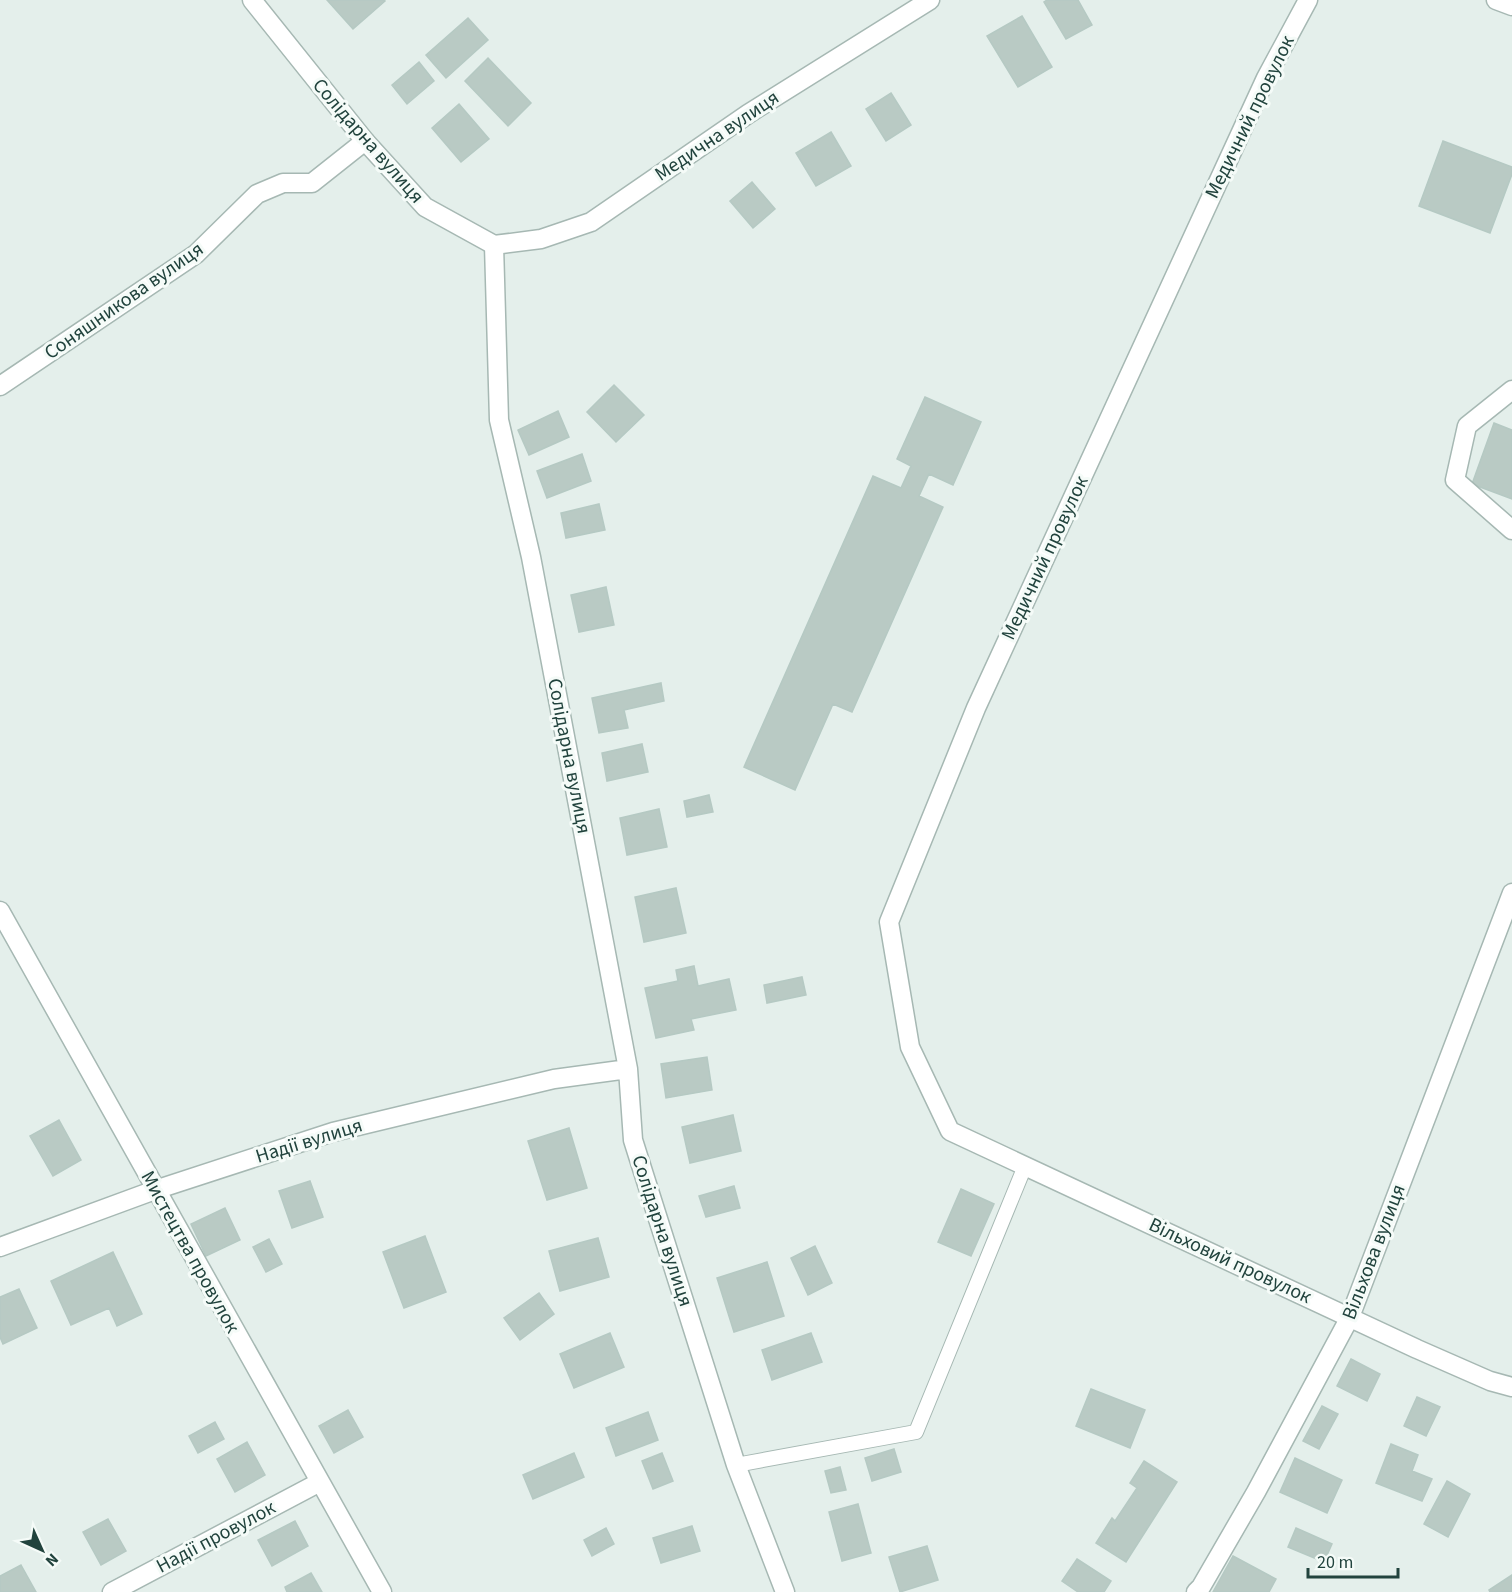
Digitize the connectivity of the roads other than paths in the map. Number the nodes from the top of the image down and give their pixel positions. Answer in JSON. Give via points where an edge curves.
{"nodes":[{"id":1,"x":252,"y":0,"type":"edge"},
{"id":2,"x":930,"y":0,"type":"edge"},
{"id":3,"x":1308,"y":0,"type":"edge"},
{"id":4,"x":1496,"y":0,"type":"edge"},
{"id":5,"x":1512,"y":6,"type":"edge"},
{"id":6,"x":365,"y":141,"type":"junction"},
{"id":7,"x":494,"y":245,"type":"junction"},
{"id":8,"x":0,"y":386,"type":"edge"},
{"id":9,"x":1512,"y":390,"type":"edge"},
{"id":10,"x":1512,"y":530,"type":"edge"},
{"id":11,"x":1512,"y":893,"type":"edge"},
{"id":12,"x":0,"y":911,"type":"edge"},
{"id":13,"x":628,"y":1069,"type":"junction"},
{"id":14,"x":950,"y":1131,"type":"joint"},
{"id":15,"x":1025,"y":1166,"type":"junction"},
{"id":16,"x":155,"y":1190,"type":"junction"},
{"id":17,"x":0,"y":1248,"type":"edge"},
{"id":18,"x":1350,"y":1317,"type":"junction"},
{"id":19,"x":1512,"y":1388,"type":"edge"},
{"id":20,"x":736,"y":1465,"type":"junction"},
{"id":21,"x":320,"y":1482,"type":"junction"},
{"id":22,"x":112,"y":1592,"type":"edge"},
{"id":23,"x":382,"y":1592,"type":"edge"},
{"id":24,"x":785,"y":1592,"type":"edge"},
{"id":25,"x":1196,"y":1592,"type":"edge"}],
"edges":[{"from":1,"to":6,"type":"street","name":"Солідарна вулиця"},
{"from":2,"to":7,"type":"street","name":"Медична вулиця","via":[[748,114],[591,222],[541,239]]},
{"from":3,"to":14,"type":"street","name":"Медичний провулок","via":[[1261,89],[981,697],[889,922],[910,1047]]},
{"from":4,"to":5,"type":"street"},
{"from":6,"to":7,"type":"street","name":"Солідарна вулиця","via":[[425,207]]},
{"from":6,"to":8,"type":"street","name":"Соняшникова вулиця","via":[[312,183],[283,183],[257,194],[196,254]]},
{"from":7,"to":13,"type":"street","name":"Солідарна вулиця","via":[[499,420],[531,557]]},
{"from":9,"to":10,"type":"street","via":[[1467,426],[1455,480]]},
{"from":11,"to":18,"type":"street","name":"Вільхова вулиця"},
{"from":12,"to":16,"type":"street","name":"Мистецтва провулок"},
{"from":13,"to":16,"type":"street","name":"Надії вулиця","via":[[554,1079],[333,1132]]},
{"from":13,"to":20,"type":"street","name":"Солідарна вулиця","via":[[633,1140]]},
{"from":14,"to":15,"type":"street","name":"Вільховий провулок"},
{"from":15,"to":18,"type":"street","name":"Вільховий провулок"},
{"from":15,"to":20,"type":"lane","via":[[916,1432]]},
{"from":16,"to":17,"type":"street","name":"Надії вулиця"},
{"from":16,"to":21,"type":"street","name":"Мистецтва провулок"},
{"from":18,"to":19,"type":"street","name":"Вільховий провулок"},
{"from":18,"to":25,"type":"street","name":"Вільхова вулиця","via":[[1256,1492]]},
{"from":20,"to":24,"type":"street","name":"Солідарна вулиця"},
{"from":21,"to":22,"type":"street","name":"Надії провулок"},
{"from":21,"to":23,"type":"street","name":"Мистецтва провулок"}]}
